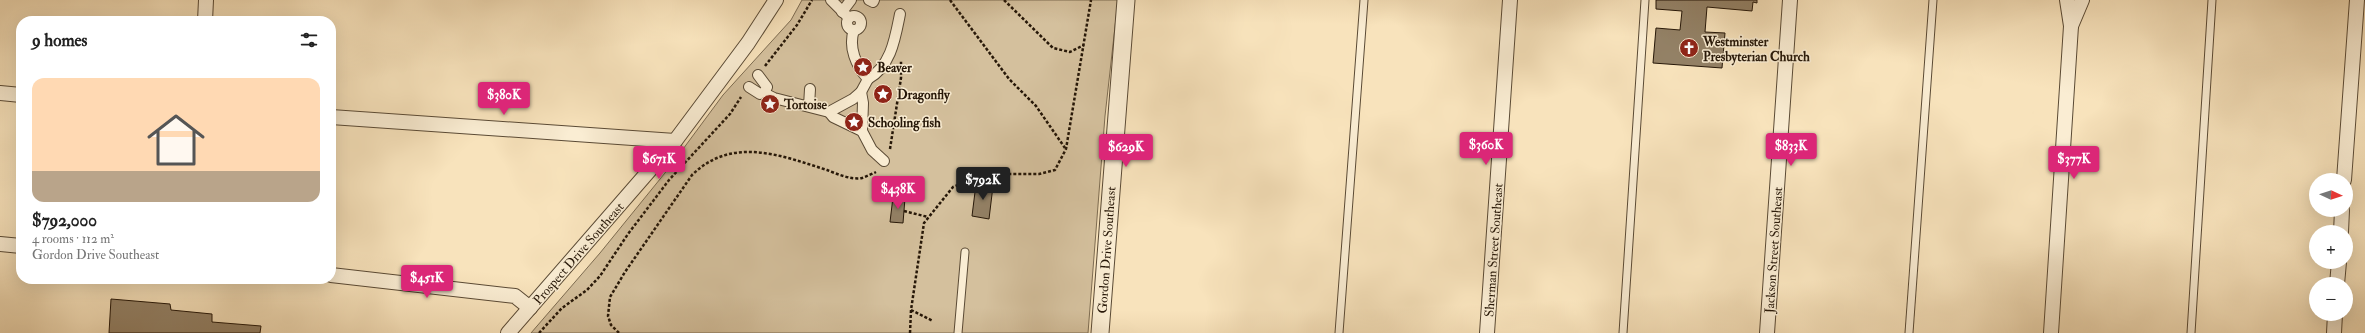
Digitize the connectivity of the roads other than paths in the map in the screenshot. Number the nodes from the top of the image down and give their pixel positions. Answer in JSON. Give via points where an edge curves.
{"nodes":[{"id":1,"x":206,"y":0,"type":"edge"},
{"id":2,"x":776,"y":0,"type":"edge"},
{"id":3,"x":831,"y":0,"type":"edge"},
{"id":4,"x":851,"y":0,"type":"edge"},
{"id":5,"x":870,"y":0,"type":"edge"},
{"id":6,"x":874,"y":0,"type":"edge"},
{"id":7,"x":1126,"y":0,"type":"edge"},
{"id":8,"x":1364,"y":0,"type":"edge"},
{"id":9,"x":1510,"y":0,"type":"edge"},
{"id":10,"x":1645,"y":0,"type":"edge"},
{"id":11,"x":1790,"y":0,"type":"edge"},
{"id":12,"x":1933,"y":0,"type":"edge"},
{"id":13,"x":2066,"y":0,"type":"edge"},
{"id":14,"x":2082,"y":0,"type":"edge"},
{"id":15,"x":2212,"y":0,"type":"edge"},
{"id":16,"x":2357,"y":0,"type":"edge"},
{"id":17,"x":900,"y":14,"type":"dead end"},
{"id":18,"x":846,"y":15,"type":"junction"},
{"id":19,"x":205,"y":16,"type":"edge"},
{"id":20,"x":2071,"y":26,"type":"junction"},
{"id":21,"x":758,"y":75,"type":"road end"},
{"id":22,"x":868,"y":79,"type":"junction"},
{"id":23,"x":749,"y":86,"type":"road end"},
{"id":24,"x":810,"y":89,"type":"dead end"},
{"id":25,"x":861,"y":92,"type":"junction"},
{"id":26,"x":0,"y":93,"type":"edge"},
{"id":27,"x":764,"y":93,"type":"junction"},
{"id":28,"x":16,"y":95,"type":"edge"},
{"id":29,"x":809,"y":106,"type":"junction"},
{"id":30,"x":829,"y":112,"type":"junction"},
{"id":31,"x":336,"y":117,"type":"edge"},
{"id":32,"x":862,"y":131,"type":"junction"},
{"id":33,"x":675,"y":141,"type":"junction"},
{"id":34,"x":884,"y":161,"type":"road end"},
{"id":35,"x":2345,"y":173,"type":"edge"},
{"id":36,"x":0,"y":244,"type":"edge"},
{"id":37,"x":16,"y":246,"type":"edge"},
{"id":38,"x":965,"y":252,"type":"dead end"},
{"id":39,"x":336,"y":276,"type":"edge"},
{"id":40,"x":530,"y":308,"type":"junction"},
{"id":41,"x":2335,"y":321,"type":"edge"},
{"id":42,"x":508,"y":333,"type":"edge"},
{"id":43,"x":958,"y":333,"type":"edge"},
{"id":44,"x":1100,"y":333,"type":"edge"},
{"id":45,"x":1339,"y":333,"type":"edge"},
{"id":46,"x":1487,"y":333,"type":"edge"},
{"id":47,"x":1623,"y":333,"type":"edge"},
{"id":48,"x":1767,"y":333,"type":"edge"},
{"id":49,"x":1909,"y":333,"type":"edge"},
{"id":50,"x":2051,"y":333,"type":"edge"},
{"id":51,"x":2191,"y":333,"type":"edge"},
{"id":52,"x":2334,"y":333,"type":"edge"}],
"edges":[{"from":1,"to":19,"type":"street"},
{"from":2,"to":33,"type":"street","name":"Prospect Drive Southeast","via":[[748,43]]},
{"from":3,"to":18,"type":"street"},
{"from":4,"to":18,"type":"street"},
{"from":5,"to":6,"type":"street"},
{"from":7,"to":44,"type":"street","name":"Gordon Drive Southeast"},
{"from":8,"to":45,"type":"lane"},
{"from":9,"to":46,"type":"street","name":"Sherman Street Southeast"},
{"from":10,"to":47,"type":"lane"},
{"from":11,"to":48,"type":"street","name":"Jackson Street Southeast"},
{"from":12,"to":49,"type":"lane"},
{"from":13,"to":20,"type":"street"},
{"from":14,"to":20,"type":"street"},
{"from":15,"to":51,"type":"lane"},
{"from":16,"to":35,"type":"street"},
{"from":17,"to":22,"type":"street","via":[[889,57],[877,74]]},
{"from":18,"to":22,"type":"street","via":[[855,16],[860,20],[859,27],[854,30],[852,46],[860,70]]},
{"from":20,"to":50,"type":"street"},
{"from":21,"to":27,"type":"street","via":[[767,88]]},
{"from":22,"to":25,"type":"street"},
{"from":23,"to":27,"type":"street","via":[[760,94]]},
{"from":24,"to":29,"type":"street"},
{"from":25,"to":30,"type":"street"},
{"from":25,"to":32,"type":"street"},
{"from":26,"to":28,"type":"street"},
{"from":27,"to":29,"type":"street","via":[[774,98]]},
{"from":29,"to":30,"type":"street"},
{"from":30,"to":32,"type":"street","via":[[833,117]]},
{"from":31,"to":33,"type":"street"},
{"from":32,"to":34,"type":"street","via":[[872,150]]},
{"from":33,"to":40,"type":"street","name":"Prospect Drive Southeast"},
{"from":36,"to":37,"type":"street"},
{"from":38,"to":43,"type":"lane"},
{"from":39,"to":40,"type":"street","via":[[515,296]]},
{"from":40,"to":42,"type":"street","name":"Prospect Drive Southeast"},
{"from":41,"to":52,"type":"street"}]}
